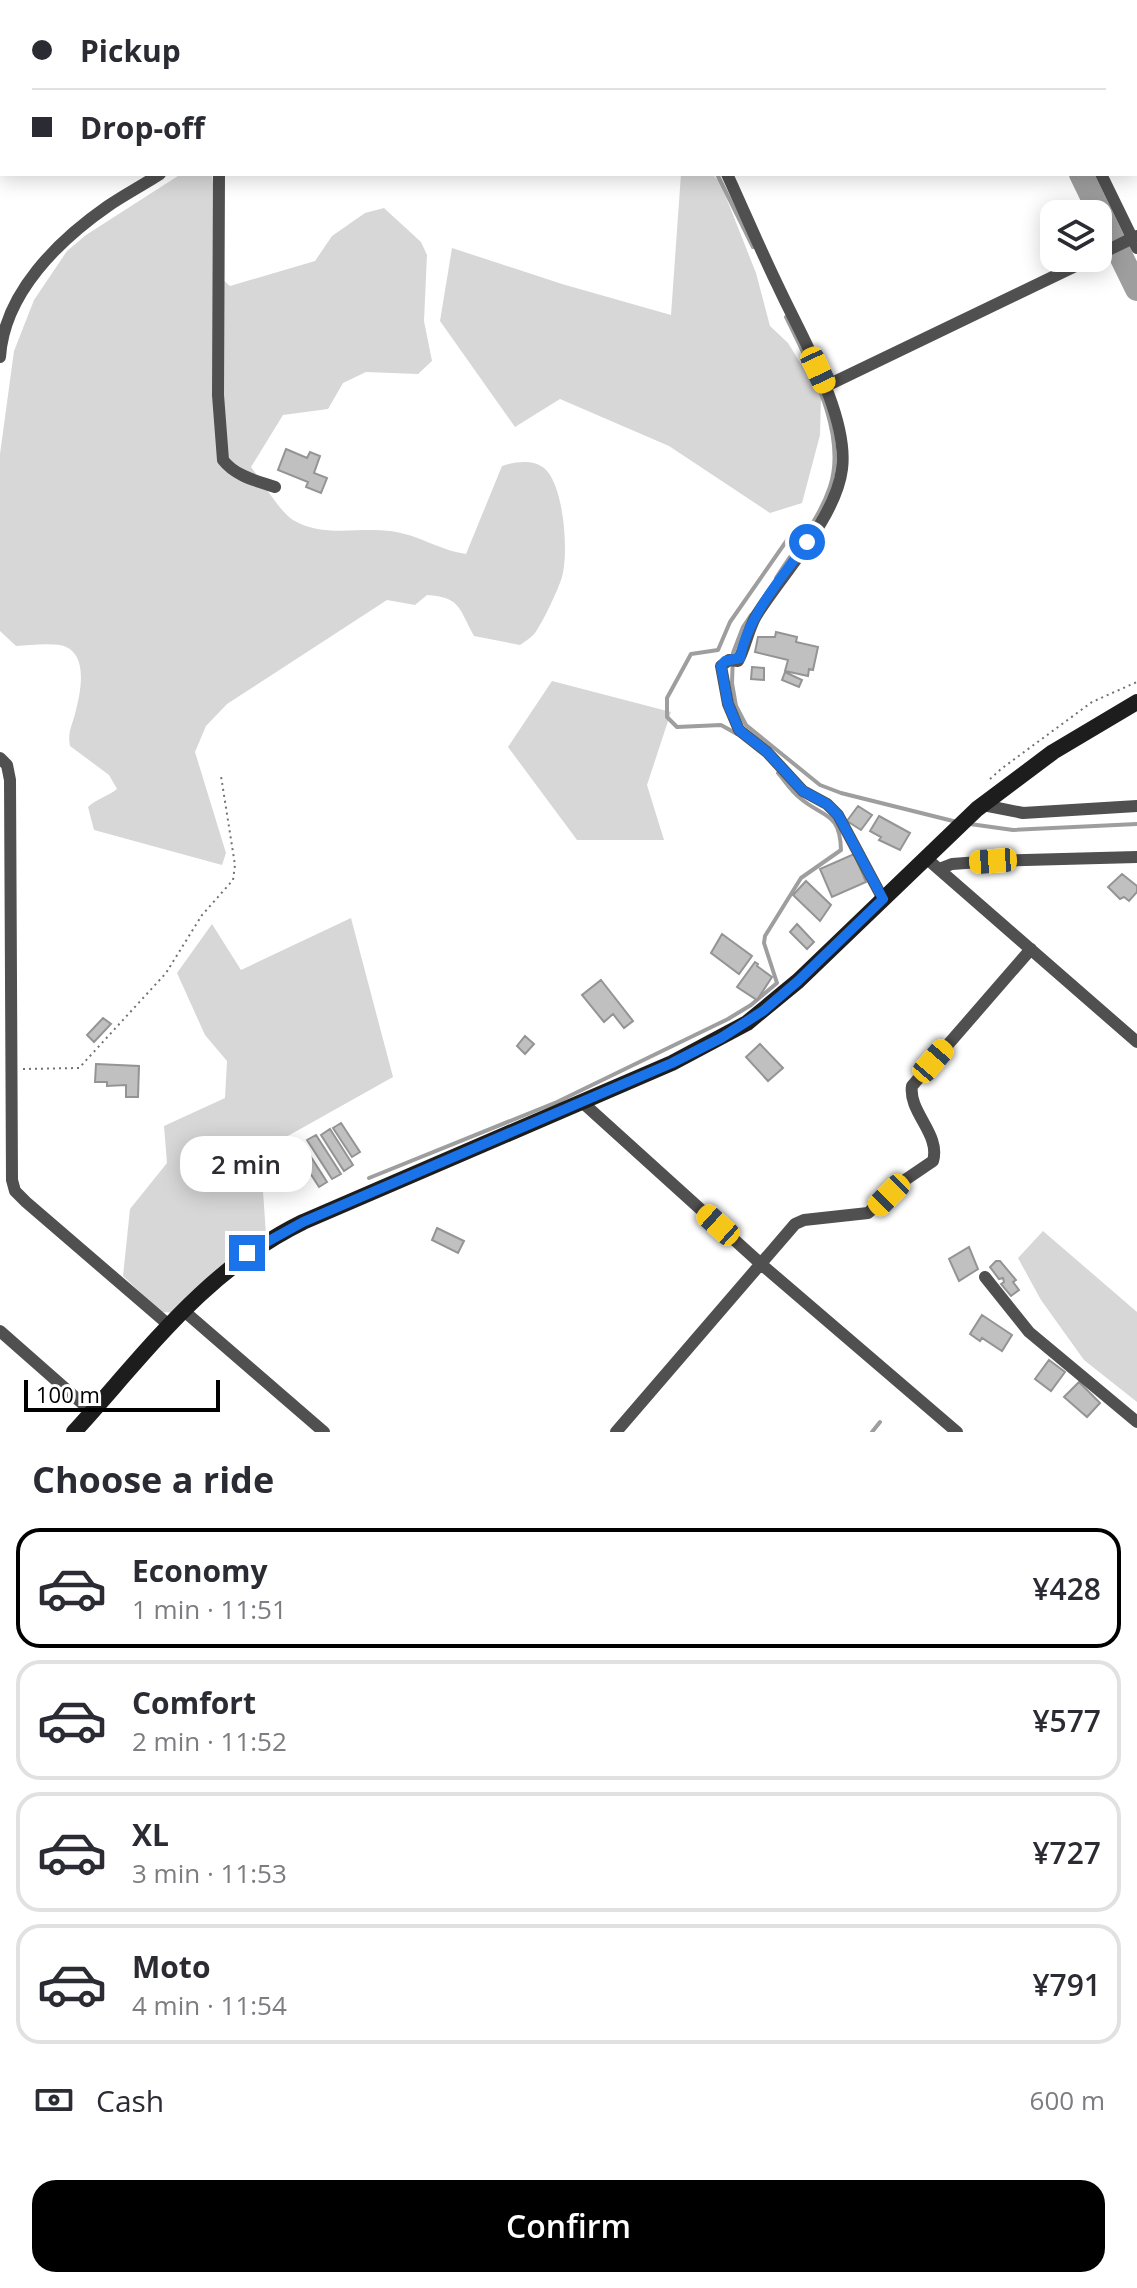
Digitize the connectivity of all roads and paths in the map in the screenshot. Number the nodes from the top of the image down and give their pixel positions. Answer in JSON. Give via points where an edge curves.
{"nodes":[{"id":1,"x":157,"y":176,"type":"edge"},
{"id":2,"x":219,"y":176,"type":"edge"},
{"id":3,"x":728,"y":176,"type":"edge"},
{"id":4,"x":1102,"y":176,"type":"edge"},
{"id":5,"x":1135,"y":241,"type":"edge"},
{"id":6,"x":1112,"y":250,"type":"edge"},
{"id":7,"x":1063,"y":272,"type":"edge"},
{"id":8,"x":0,"y":353,"type":"edge"},
{"id":9,"x":826,"y":386,"type":"junction"},
{"id":10,"x":275,"y":487,"type":"dead end"},
{"id":11,"x":1137,"y":702,"type":"edge"},
{"id":12,"x":0,"y":758,"type":"edge"},
{"id":13,"x":221,"y":776,"type":"dead end"},
{"id":14,"x":983,"y":805,"type":"junction"},
{"id":15,"x":1137,"y":806,"type":"edge"},
{"id":16,"x":1137,"y":857,"type":"edge"},
{"id":17,"x":932,"y":864,"type":"junction"},
{"id":18,"x":883,"y":899,"type":"junction"},
{"id":19,"x":1031,"y":949,"type":"junction"},
{"id":20,"x":1137,"y":1042,"type":"edge"},
{"id":21,"x":5,"y":1069,"type":"edge"},
{"id":22,"x":582,"y":1102,"type":"junction"},
{"id":23,"x":761,"y":1264,"type":"junction"},
{"id":24,"x":985,"y":1277,"type":"dead end"},
{"id":25,"x":184,"y":1311,"type":"junction"},
{"id":26,"x":170,"y":1326,"type":"junction"},
{"id":27,"x":0,"y":1331,"type":"edge"},
{"id":28,"x":92,"y":1412,"type":"junction"},
{"id":29,"x":1137,"y":1422,"type":"edge"},
{"id":30,"x":74,"y":1432,"type":"edge"},
{"id":31,"x":324,"y":1432,"type":"edge"},
{"id":32,"x":616,"y":1432,"type":"edge"},
{"id":33,"x":957,"y":1432,"type":"edge"}],
"edges":[{"from":1,"to":8,"type":"street","via":[[107,207],[41,266],[24,288]]},
{"from":2,"to":10,"type":"street","via":[[218,395],[223,460],[245,476]]},
{"from":3,"to":9,"type":"street"},
{"from":4,"to":5,"type":"street"},
{"from":5,"to":6,"type":"street"},
{"from":7,"to":9,"type":"street"},
{"from":9,"to":18,"type":"street","via":[[843,466],[833,499],[756,616],[740,658],[725,661],[721,670],[739,730],[803,791],[832,808]]},
{"from":11,"to":14,"type":"street","via":[[1053,752]]},
{"from":12,"to":21,"type":"street","via":[[10,780]]},
{"from":13,"to":21,"type":"path","via":[[235,875],[166,973],[79,1068]]},
{"from":14,"to":15,"type":"street","via":[[1023,813]]},
{"from":14,"to":17,"type":"street"},
{"from":16,"to":17,"type":"street"},
{"from":17,"to":18,"type":"street"},
{"from":17,"to":19,"type":"street"},
{"from":18,"to":22,"type":"street","via":[[747,1023]]},
{"from":19,"to":20,"type":"street"},
{"from":19,"to":23,"type":"street","via":[[912,1086],[934,1145],[933,1161],[868,1213],[799,1221]]},
{"from":21,"to":26,"type":"street","via":[[15,1191]]},
{"from":22,"to":23,"type":"street"},
{"from":22,"to":25,"type":"street","via":[[273,1237],[214,1279]]},
{"from":23,"to":32,"type":"street"},
{"from":23,"to":33,"type":"street"},
{"from":24,"to":29,"type":"street","via":[[1029,1332]]},
{"from":25,"to":26,"type":"street"},
{"from":25,"to":31,"type":"street"},
{"from":26,"to":28,"type":"street"},
{"from":27,"to":28,"type":"street"},
{"from":28,"to":30,"type":"street"}]}
